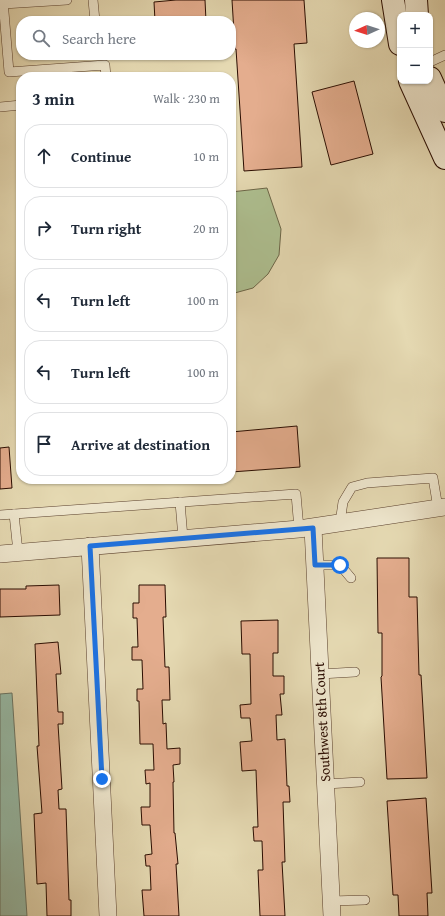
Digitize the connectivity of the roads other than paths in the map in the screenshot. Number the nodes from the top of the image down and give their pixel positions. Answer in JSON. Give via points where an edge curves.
{"nodes":[{"id":1,"x":67,"y":0,"type":"edge"},
{"id":2,"x":93,"y":0,"type":"edge"},
{"id":3,"x":393,"y":0,"type":"edge"},
{"id":4,"x":416,"y":0,"type":"edge"},
{"id":5,"x":3,"y":2,"type":"edge"},
{"id":6,"x":417,"y":12,"type":"edge"},
{"id":7,"x":95,"y":16,"type":"edge"},
{"id":8,"x":397,"y":25,"type":"edge"},
{"id":9,"x":445,"y":55,"type":"edge"},
{"id":10,"x":100,"y":60,"type":"edge"},
{"id":11,"x":433,"y":61,"type":"edge"},
{"id":12,"x":102,"y":65,"type":"junction"},
{"id":13,"x":104,"y":72,"type":"edge"},
{"id":14,"x":411,"y":84,"type":"edge"},
{"id":15,"x":433,"y":84,"type":"edge"},
{"id":16,"x":16,"y":105,"type":"edge"},
{"id":17,"x":444,"y":106,"type":"edge"},
{"id":18,"x":0,"y":107,"type":"edge"},
{"id":19,"x":445,"y":158,"type":"edge"},
{"id":20,"x":180,"y":502,"type":"junction"},
{"id":21,"x":442,"y":507,"type":"edge"},
{"id":22,"x":14,"y":514,"type":"junction"},
{"id":23,"x":0,"y":515,"type":"edge"},
{"id":24,"x":340,"y":523,"type":"junction"},
{"id":25,"x":306,"y":528,"type":"junction"},
{"id":26,"x":183,"y":538,"type":"junction"},
{"id":27,"x":90,"y":546,"type":"junction"},
{"id":28,"x":18,"y":552,"type":"junction"},
{"id":29,"x":0,"y":554,"type":"edge"},
{"id":30,"x":315,"y":565,"type":"junction"},
{"id":31,"x":351,"y":578,"type":"dead end"},
{"id":32,"x":355,"y":672,"type":"dead end"},
{"id":33,"x":320,"y":674,"type":"junction"},
{"id":34,"x":360,"y":782,"type":"dead end"},
{"id":35,"x":326,"y":784,"type":"junction"},
{"id":36,"x":366,"y":900,"type":"dead end"},
{"id":37,"x":332,"y":908,"type":"edge"},
{"id":38,"x":108,"y":916,"type":"edge"}],
"edges":[{"from":1,"to":5,"type":"lane"},
{"from":2,"to":7,"type":"lane"},
{"from":3,"to":8,"type":"street"},
{"from":4,"to":6,"type":"street"},
{"from":5,"to":12,"type":"lane","via":[[9,72]]},
{"from":9,"to":11,"type":"lane"},
{"from":10,"to":12,"type":"lane"},
{"from":12,"to":13,"type":"lane"},
{"from":14,"to":19,"type":"street"},
{"from":15,"to":17,"type":"street"},
{"from":16,"to":18,"type":"lane"},
{"from":20,"to":22,"type":"lane"},
{"from":20,"to":25,"type":"lane","via":[[296,494]]},
{"from":20,"to":26,"type":"lane"},
{"from":21,"to":24,"type":"street"},
{"from":21,"to":24,"type":"lane","via":[[433,478],[367,482],[352,487],[343,502]]},
{"from":22,"to":23,"type":"lane"},
{"from":22,"to":28,"type":"lane"},
{"from":24,"to":25,"type":"street"},
{"from":25,"to":26,"type":"street"},
{"from":25,"to":30,"type":"street","name":"Southwest 8th Court"},
{"from":26,"to":27,"type":"street"},
{"from":27,"to":28,"type":"street"},
{"from":27,"to":38,"type":"street"},
{"from":28,"to":29,"type":"street"},
{"from":30,"to":31,"type":"lane","via":[[340,565]]},
{"from":30,"to":33,"type":"street","name":"Southwest 8th Court"},
{"from":32,"to":33,"type":"lane"},
{"from":33,"to":35,"type":"street","name":"Southwest 8th Court"},
{"from":34,"to":35,"type":"lane"},
{"from":35,"to":37,"type":"street","name":"Southwest 8th Court"},
{"from":36,"to":37,"type":"lane"}]}
